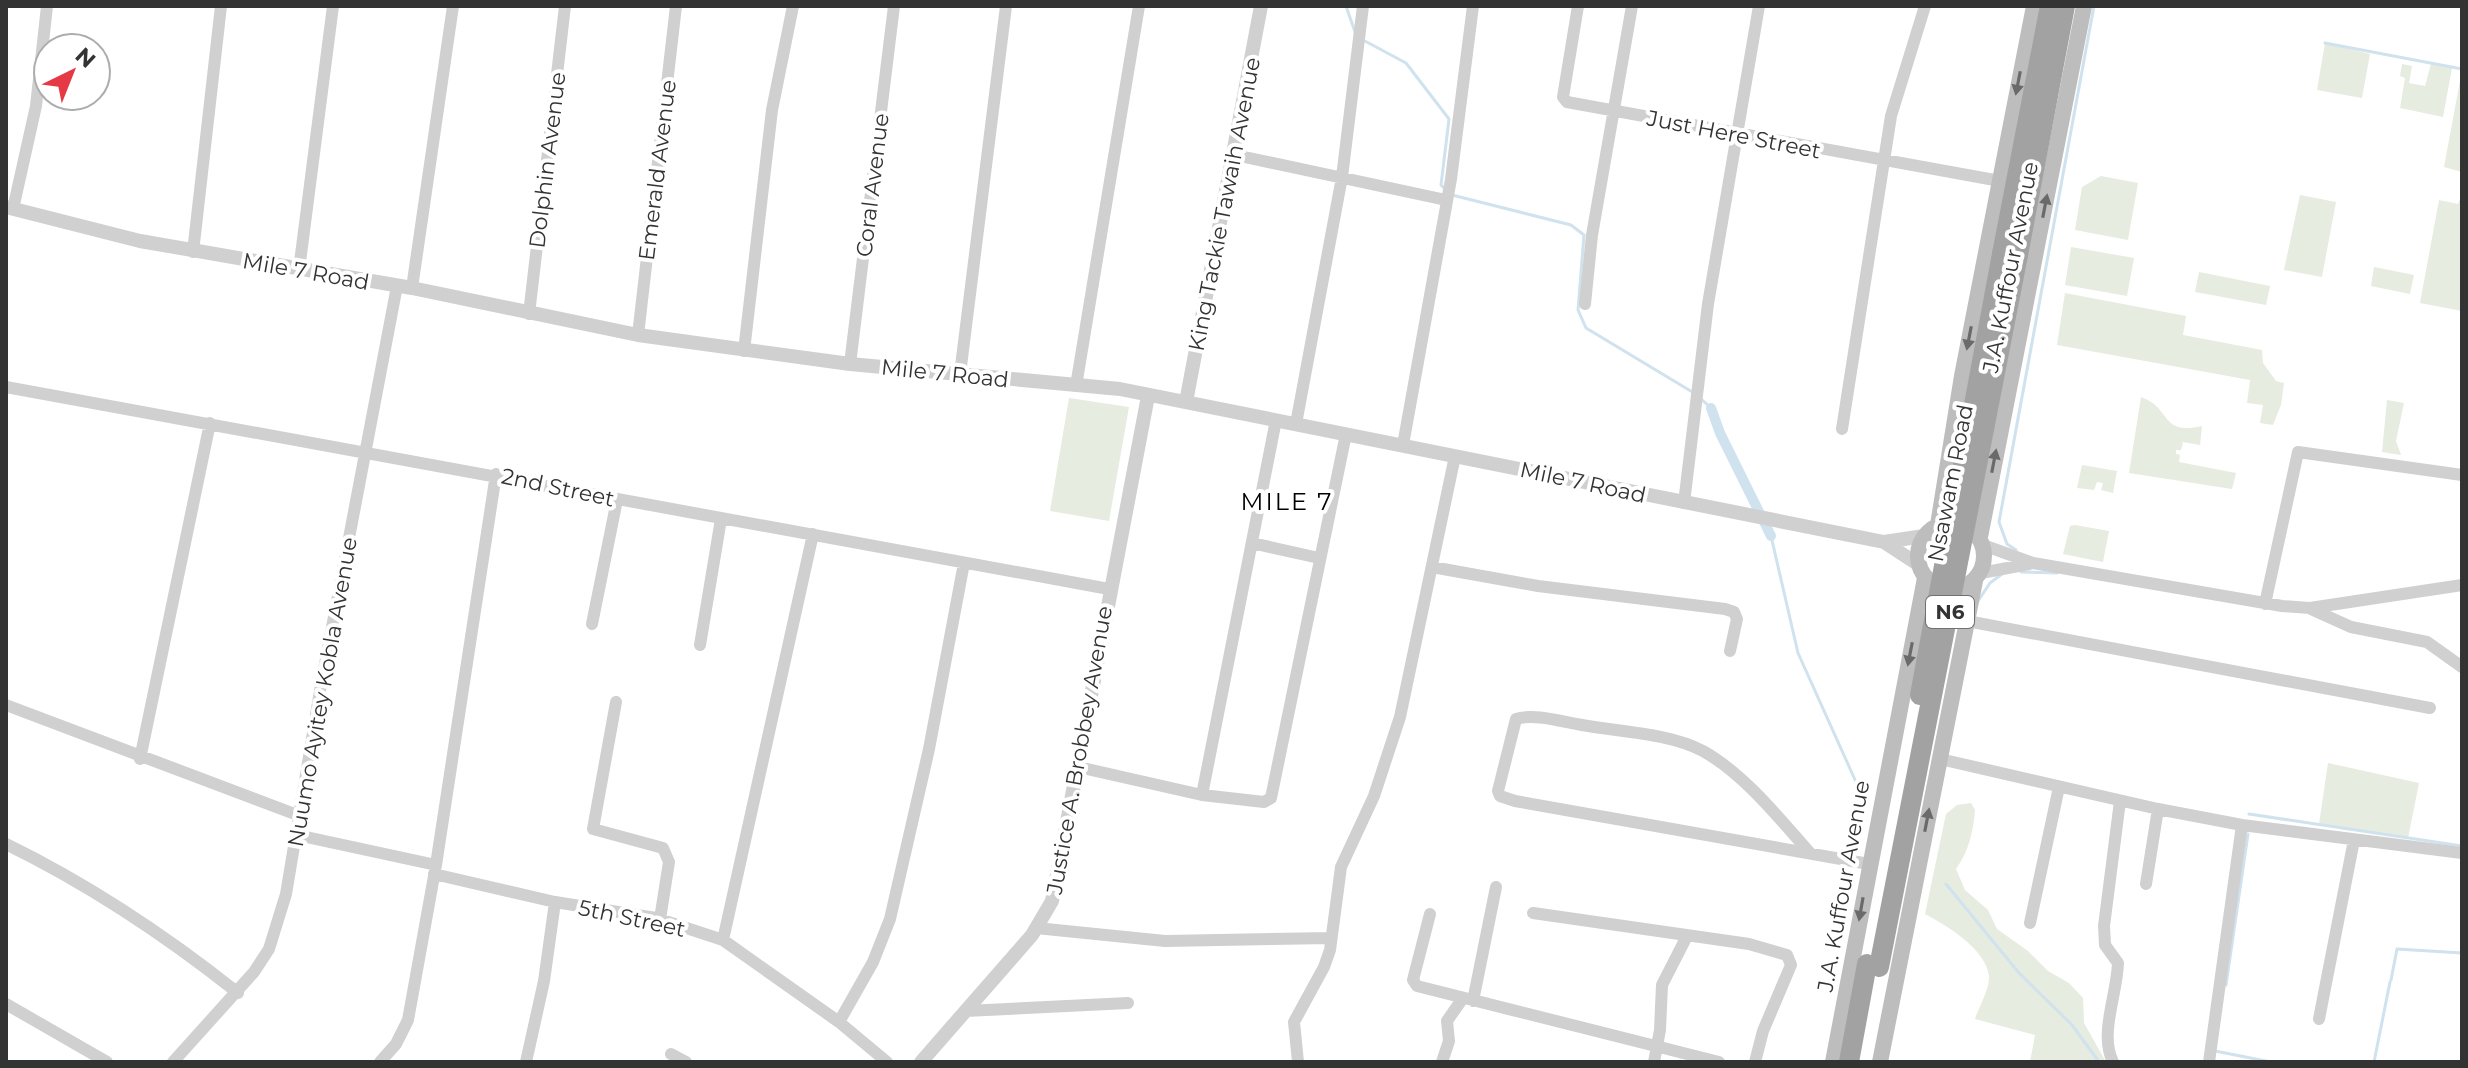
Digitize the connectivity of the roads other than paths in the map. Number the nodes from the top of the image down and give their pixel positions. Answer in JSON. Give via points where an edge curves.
{"nodes":[{"id":1,"x":221,"y":6,"type":"edge"},
{"id":2,"x":333,"y":6,"type":"edge"},
{"id":3,"x":453,"y":6,"type":"edge"},
{"id":4,"x":565,"y":6,"type":"edge"},
{"id":5,"x":676,"y":6,"type":"edge"},
{"id":6,"x":793,"y":6,"type":"edge"},
{"id":7,"x":894,"y":6,"type":"edge"},
{"id":8,"x":1006,"y":6,"type":"edge"},
{"id":9,"x":1139,"y":6,"type":"edge"},
{"id":10,"x":1261,"y":6,"type":"edge"},
{"id":11,"x":1363,"y":6,"type":"edge"},
{"id":12,"x":1473,"y":6,"type":"edge"},
{"id":13,"x":1578,"y":6,"type":"edge"},
{"id":14,"x":1632,"y":6,"type":"edge"},
{"id":15,"x":1759,"y":6,"type":"edge"},
{"id":16,"x":1925,"y":6,"type":"edge"},
{"id":17,"x":2034,"y":6,"type":"edge"},
{"id":18,"x":2050,"y":6,"type":"edge"},
{"id":19,"x":2065,"y":6,"type":"edge"},
{"id":20,"x":2084,"y":6,"type":"edge"},
{"id":21,"x":47,"y":8,"type":"edge"},
{"id":22,"x":1613,"y":111,"type":"junction"},
{"id":23,"x":1739,"y":136,"type":"junction"},
{"id":24,"x":1235,"y":155,"type":"junction"},
{"id":25,"x":1883,"y":162,"type":"junction"},
{"id":26,"x":1342,"y":177,"type":"junction"},
{"id":27,"x":2000,"y":181,"type":"junction"},
{"id":28,"x":1446,"y":197,"type":"junction"},
{"id":29,"x":9,"y":208,"type":"edge"},
{"id":30,"x":193,"y":252,"type":"junction"},
{"id":31,"x":2010,"y":255,"type":"junction"},
{"id":32,"x":299,"y":270,"type":"junction"},
{"id":33,"x":404,"y":287,"type":"junction"},
{"id":34,"x":1585,"y":304,"type":"dead end"},
{"id":35,"x":529,"y":314,"type":"junction"},
{"id":36,"x":638,"y":335,"type":"junction"},
{"id":37,"x":744,"y":351,"type":"junction"},
{"id":38,"x":850,"y":364,"type":"junction"},
{"id":39,"x":960,"y":374,"type":"junction"},
{"id":40,"x":1076,"y":386,"type":"junction"},
{"id":41,"x":6,"y":387,"type":"edge"},
{"id":42,"x":1148,"y":396,"type":"junction"},
{"id":43,"x":1186,"y":402,"type":"junction"},
{"id":44,"x":1276,"y":420,"type":"junction"},
{"id":45,"x":210,"y":423,"type":"junction"},
{"id":46,"x":1296,"y":424,"type":"junction"},
{"id":47,"x":1842,"y":429,"type":"dead end"},
{"id":48,"x":1346,"y":434,"type":"junction"},
{"id":49,"x":1403,"y":445,"type":"junction"},
{"id":50,"x":366,"y":451,"type":"junction"},
{"id":51,"x":1455,"y":456,"type":"junction"},
{"id":52,"x":496,"y":474,"type":"junction"},
{"id":53,"x":2462,"y":475,"type":"edge"},
{"id":54,"x":617,"y":500,"type":"junction"},
{"id":55,"x":1684,"y":503,"type":"junction"},
{"id":56,"x":721,"y":519,"type":"junction"},
{"id":57,"x":1938,"y":525,"type":"junction"},
{"id":58,"x":813,"y":534,"type":"junction"},
{"id":59,"x":1924,"y":536,"type":"junction"},
{"id":60,"x":1982,"y":541,"type":"junction"},
{"id":61,"x":1884,"y":542,"type":"junction"},
{"id":62,"x":1252,"y":543,"type":"junction"},
{"id":63,"x":1319,"y":558,"type":"junction"},
{"id":64,"x":964,"y":563,"type":"junction"},
{"id":65,"x":2033,"y":563,"type":"junction"},
{"id":66,"x":1432,"y":567,"type":"junction"},
{"id":67,"x":1922,"y":572,"type":"junction"},
{"id":68,"x":1978,"y":577,"type":"junction"},
{"id":69,"x":2462,"y":583,"type":"edge"},
{"id":70,"x":1109,"y":589,"type":"junction"},
{"id":71,"x":2265,"y":604,"type":"junction"},
{"id":72,"x":2310,"y":608,"type":"junction"},
{"id":73,"x":1967,"y":621,"type":"junction"},
{"id":74,"x":592,"y":624,"type":"dead end"},
{"id":75,"x":700,"y":645,"type":"dead end"},
{"id":76,"x":1730,"y":651,"type":"dead end"},
{"id":77,"x":2462,"y":667,"type":"edge"},
{"id":78,"x":616,"y":702,"type":"dead end"},
{"id":79,"x":6,"y":705,"type":"edge"},
{"id":80,"x":2430,"y":708,"type":"dead end"},
{"id":81,"x":140,"y":759,"type":"junction"},
{"id":82,"x":1940,"y":759,"type":"junction"},
{"id":83,"x":1078,"y":767,"type":"junction"},
{"id":84,"x":2059,"y":787,"type":"junction"},
{"id":85,"x":1202,"y":795,"type":"junction"},
{"id":86,"x":2120,"y":801,"type":"junction"},
{"id":87,"x":2158,"y":809,"type":"junction"},
{"id":88,"x":300,"y":816,"type":"junction"},
{"id":89,"x":2242,"y":825,"type":"junction"},
{"id":90,"x":297,"y":835,"type":"junction"},
{"id":91,"x":2354,"y":840,"type":"junction"},
{"id":92,"x":6,"y":844,"type":"edge"},
{"id":93,"x":1810,"y":853,"type":"junction"},
{"id":94,"x":2462,"y":853,"type":"edge"},
{"id":95,"x":1869,"y":864,"type":"junction"},
{"id":96,"x":435,"y":869,"type":"junction"},
{"id":97,"x":2146,"y":884,"type":"dead end"},
{"id":98,"x":1496,"y":887,"type":"dead end"},
{"id":99,"x":555,"y":902,"type":"junction"},
{"id":100,"x":1533,"y":913,"type":"dead end"},
{"id":101,"x":1430,"y":914,"type":"dead end"},
{"id":102,"x":660,"y":919,"type":"junction"},
{"id":103,"x":2030,"y":923,"type":"dead end"},
{"id":104,"x":1036,"y":928,"type":"junction"},
{"id":105,"x":1687,"y":936,"type":"junction"},
{"id":106,"x":1331,"y":938,"type":"junction"},
{"id":107,"x":723,"y":940,"type":"junction"},
{"id":108,"x":1873,"y":966,"type":"junction"},
{"id":109,"x":238,"y":993,"type":"junction"},
{"id":110,"x":1468,"y":1000,"type":"junction"},
{"id":111,"x":1128,"y":1003,"type":"dead end"},
{"id":112,"x":6,"y":1004,"type":"edge"},
{"id":113,"x":965,"y":1011,"type":"junction"},
{"id":114,"x":2319,"y":1019,"type":"dead end"},
{"id":115,"x":839,"y":1022,"type":"junction"},
{"id":116,"x":1656,"y":1048,"type":"junction"},
{"id":117,"x":671,"y":1054,"type":"dead end"},
{"id":118,"x":107,"y":1062,"type":"edge"},
{"id":119,"x":173,"y":1062,"type":"edge"},
{"id":120,"x":380,"y":1062,"type":"edge"},
{"id":121,"x":526,"y":1062,"type":"edge"},
{"id":122,"x":686,"y":1062,"type":"edge"},
{"id":123,"x":887,"y":1062,"type":"edge"},
{"id":124,"x":921,"y":1062,"type":"edge"},
{"id":125,"x":1298,"y":1062,"type":"edge"},
{"id":126,"x":1442,"y":1062,"type":"edge"},
{"id":127,"x":1654,"y":1062,"type":"edge"},
{"id":128,"x":1719,"y":1062,"type":"edge"},
{"id":129,"x":1755,"y":1062,"type":"edge"},
{"id":130,"x":1833,"y":1062,"type":"edge"},
{"id":131,"x":1849,"y":1062,"type":"edge"},
{"id":132,"x":1861,"y":1062,"type":"edge"},
{"id":133,"x":1880,"y":1062,"type":"edge"},
{"id":134,"x":2113,"y":1062,"type":"edge"},
{"id":135,"x":2209,"y":1062,"type":"edge"}],
"edges":[{"from":1,"to":30,"type":"street"},
{"from":2,"to":32,"type":"street"},
{"from":3,"to":33,"type":"street","name":"Nuumo Ayitey Kobla Avenue"},
{"from":4,"to":35,"type":"street","name":"Dolphin Avenue"},
{"from":5,"to":36,"type":"street","name":"Emerald Avenue"},
{"from":6,"to":37,"type":"street","via":[[768,137]]},
{"from":7,"to":38,"type":"street","name":"Coral Avenue"},
{"from":8,"to":39,"type":"street"},
{"from":9,"to":40,"type":"street"},
{"from":10,"to":24,"type":"street","name":"King Tackie Tawaih Avenue"},
{"from":11,"to":26,"type":"street"},
{"from":12,"to":28,"type":"street"},
{"from":13,"to":22,"type":"street","name":"Just Here Street","via":[[1563,97]]},
{"from":14,"to":22,"type":"street"},
{"from":15,"to":23,"type":"street"},
{"from":16,"to":25,"type":"street","via":[[1895,101]]},
{"from":17,"to":27,"type":"main road","one_way":true},
{"from":18,"to":31,"type":"highway","name":"Nsawam Road","number":"N6"},
{"from":19,"to":31,"type":"highway","name":"Nsawam Road","number":"N6"},
{"from":60,"to":20,"type":"main road","name":"J.A. Kuffour Avenue","one_way":true},
{"from":21,"to":29,"type":"street","via":[[36,106]]},
{"from":22,"to":23,"type":"street","name":"Just Here Street"},
{"from":22,"to":34,"type":"street"},
{"from":23,"to":25,"type":"street","name":"Just Here Street"},
{"from":23,"to":55,"type":"street","via":[[1708,304]]},
{"from":24,"to":26,"type":"street"},
{"from":24,"to":43,"type":"street","name":"King Tackie Tawaih Avenue"},
{"from":25,"to":27,"type":"street","name":"Just Here Street"},
{"from":25,"to":47,"type":"street"},
{"from":26,"to":28,"type":"street"},
{"from":26,"to":46,"type":"street"},
{"from":27,"to":57,"type":"main road","one_way":true},
{"from":28,"to":49,"type":"street"},
{"from":29,"to":30,"type":"street","name":"Mile 7 Road"},
{"from":30,"to":32,"type":"street","name":"Mile 7 Road"},
{"from":31,"to":108,"type":"highway","name":"Nsawam Road","number":"N6","bridge":true},
{"from":32,"to":33,"type":"street","name":"Mile 7 Road"},
{"from":33,"to":35,"type":"street","name":"Mile 7 Road"},
{"from":33,"to":50,"type":"street","name":"Nuumo Ayitey Kobla Avenue"},
{"from":35,"to":36,"type":"street","name":"Mile 7 Road"},
{"from":36,"to":37,"type":"street","name":"Mile 7 Road"},
{"from":37,"to":38,"type":"street","name":"Mile 7 Road"},
{"from":38,"to":39,"type":"street","name":"Mile 7 Road"},
{"from":39,"to":40,"type":"street","name":"Mile 7 Road"},
{"from":40,"to":42,"type":"street","name":"Mile 7 Road"},
{"from":41,"to":45,"type":"street","name":"2nd Street"},
{"from":42,"to":43,"type":"street","name":"Mile 7 Road"},
{"from":42,"to":70,"type":"street","name":"Justice A. Brobbey Avenue"},
{"from":43,"to":44,"type":"street","name":"Mile 7 Road"},
{"from":44,"to":46,"type":"street","name":"Mile 7 Road"},
{"from":44,"to":62,"type":"street"},
{"from":45,"to":50,"type":"street","name":"2nd Street"},
{"from":45,"to":81,"type":"street"},
{"from":46,"to":48,"type":"street","name":"Mile 7 Road"},
{"from":48,"to":49,"type":"street","name":"Mile 7 Road"},
{"from":48,"to":63,"type":"street"},
{"from":49,"to":51,"type":"street","name":"Mile 7 Road"},
{"from":50,"to":52,"type":"street","name":"2nd Street"},
{"from":50,"to":88,"type":"street","name":"Nuumo Ayitey Kobla Avenue"},
{"from":51,"to":55,"type":"street","name":"Mile 7 Road"},
{"from":51,"to":66,"type":"street"},
{"from":52,"to":54,"type":"street","name":"2nd Street"},
{"from":52,"to":96,"type":"street"},
{"from":53,"to":71,"type":"street","via":[[2298,452]]},
{"from":54,"to":56,"type":"street","name":"2nd Street"},
{"from":54,"to":74,"type":"street"},
{"from":55,"to":61,"type":"street","name":"Mile 7 Road"},
{"from":56,"to":58,"type":"street","name":"2nd Street"},
{"from":56,"to":75,"type":"street"},
{"from":57,"to":59,"type":"main road"},
{"from":57,"to":60,"type":"main road","via":[[1968,526]]},
{"from":58,"to":64,"type":"street","name":"2nd Street"},
{"from":58,"to":107,"type":"street"},
{"from":59,"to":61,"type":"street"},
{"from":59,"to":67,"type":"main road","via":[[1918,550]]},
{"from":60,"to":65,"type":"street"},
{"from":60,"to":68,"type":"main road","via":[[1985,557]]},
{"from":61,"to":67,"type":"street"},
{"from":62,"to":63,"type":"street"},
{"from":62,"to":85,"type":"street"},
{"from":63,"to":85,"type":"street","via":[[1271,798],[1264,802]]},
{"from":64,"to":70,"type":"street","name":"2nd Street"},
{"from":64,"to":115,"type":"street","via":[[890,919]]},
{"from":65,"to":68,"type":"street"},
{"from":65,"to":71,"type":"street"},
{"from":66,"to":76,"type":"street","via":[[1725,609],[1737,619]]},
{"from":66,"to":106,"type":"street","via":[[1400,717],[1374,796],[1341,867]]},
{"from":67,"to":68,"type":"main road","via":[[1940,588],[1959,589]]},
{"from":67,"to":95,"type":"main road","name":"J.A. Kuffour Avenue","one_way":true},
{"from":68,"to":73,"type":"main road"},
{"from":69,"to":72,"type":"street"},
{"from":70,"to":83,"type":"street","name":"Justice A. Brobbey Avenue"},
{"from":71,"to":72,"type":"street"},
{"from":72,"to":77,"type":"street","via":[[2351,627],[2427,642]]},
{"from":73,"to":80,"type":"street"},
{"from":73,"to":82,"type":"main road"},
{"from":78,"to":102,"type":"street","via":[[593,829],[663,848],[669,862]]},
{"from":79,"to":81,"type":"street"},
{"from":81,"to":88,"type":"street"},
{"from":82,"to":84,"type":"street"},
{"from":133,"to":82,"type":"main road","one_way":true},
{"from":83,"to":85,"type":"street"},
{"from":83,"to":104,"type":"street","name":"Justice A. Brobbey Avenue","via":[[1052,901]]},
{"from":84,"to":86,"type":"street"},
{"from":84,"to":103,"type":"street"},
{"from":86,"to":87,"type":"street"},
{"from":86,"to":134,"type":"street","via":[[2104,926],[2105,945],[2118,963],[2105,1040]]},
{"from":87,"to":89,"type":"street"},
{"from":87,"to":97,"type":"street"},
{"from":88,"to":90,"type":"street","name":"Nuumo Ayitey Kobla Avenue"},
{"from":89,"to":91,"type":"street"},
{"from":89,"to":135,"type":"street"},
{"from":90,"to":96,"type":"street","name":"5th Street"},
{"from":90,"to":109,"type":"street","name":"Nuumo Ayitey Kobla Avenue","via":[[269,949]]},
{"from":91,"to":94,"type":"street"},
{"from":91,"to":114,"type":"street"},
{"from":92,"to":109,"type":"street","via":[[68,875],[167,937]]},
{"from":93,"to":93,"type":"street","via":[[1500,796],[1516,719],[1599,728],[1702,751],[1778,817]]},
{"from":93,"to":95,"type":"street"},
{"from":95,"to":130,"type":"main road","name":"J.A. Kuffour Avenue","one_way":true},
{"from":96,"to":99,"type":"street","name":"5th Street"},
{"from":96,"to":120,"type":"street","via":[[408,1020]]},
{"from":98,"to":110,"type":"street"},
{"from":99,"to":102,"type":"street","name":"5th Street"},
{"from":99,"to":121,"type":"street"},
{"from":100,"to":105,"type":"street"},
{"from":101,"to":110,"type":"street","via":[[1414,983]]},
{"from":102,"to":107,"type":"street","name":"5th Street"},
{"from":104,"to":106,"type":"street","via":[[1165,941]]},
{"from":104,"to":113,"type":"street","name":"Justice A. Brobbey Avenue"},
{"from":105,"to":116,"type":"street","via":[[1662,985]]},
{"from":105,"to":129,"type":"street","via":[[1749,944],[1790,959]]},
{"from":106,"to":125,"type":"street","via":[[1319,982],[1294,1022]]},
{"from":107,"to":115,"type":"street","name":"5th Street"},
{"from":108,"to":131,"type":"highway","name":"Nsawam Road","number":"N6"},
{"from":108,"to":132,"type":"highway","name":"Nsawam Road","number":"N6"},
{"from":109,"to":119,"type":"street","name":"Nuumo Ayitey Kobla Avenue"},
{"from":110,"to":116,"type":"street"},
{"from":110,"to":126,"type":"street","via":[[1447,1021],[1448,1047]]},
{"from":111,"to":113,"type":"street"},
{"from":112,"to":118,"type":"street"},
{"from":113,"to":124,"type":"street","name":"Justice A. Brobbey Avenue"},
{"from":115,"to":123,"type":"street","name":"5th Street"},
{"from":116,"to":127,"type":"street"},
{"from":116,"to":128,"type":"street"},
{"from":117,"to":122,"type":"street"}]}
